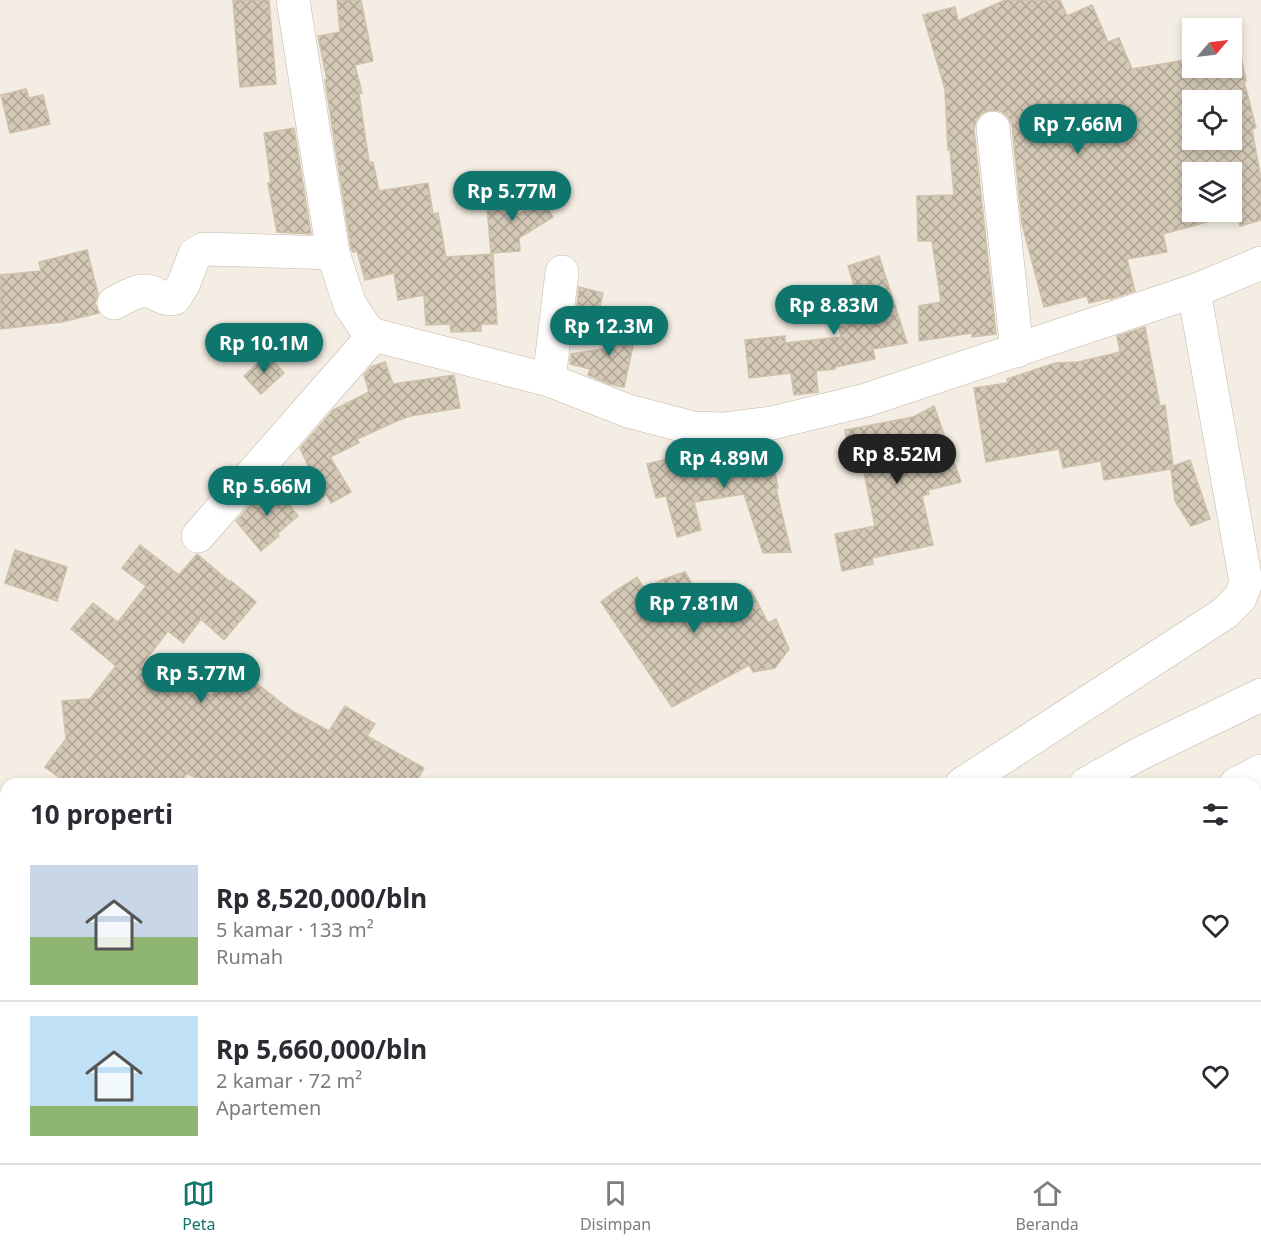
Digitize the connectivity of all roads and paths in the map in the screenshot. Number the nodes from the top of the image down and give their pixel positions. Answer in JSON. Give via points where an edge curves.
{"nodes":[{"id":1,"x":293,"y":0,"type":"edge"},
{"id":2,"x":993,"y":128,"type":"dead end"},
{"id":3,"x":333,"y":253,"type":"junction"},
{"id":4,"x":1261,"y":262,"type":"edge"},
{"id":5,"x":562,"y":272,"type":"dead end"},
{"id":6,"x":1194,"y":291,"type":"junction"},
{"id":7,"x":114,"y":303,"type":"dead end"},
{"id":8,"x":374,"y":335,"type":"junction"},
{"id":9,"x":1017,"y":351,"type":"junction"},
{"id":10,"x":549,"y":381,"type":"junction"},
{"id":11,"x":198,"y":536,"type":"dead end"},
{"id":12,"x":1261,"y":695,"type":"edge"},
{"id":13,"x":1261,"y":771,"type":"edge"},
{"id":14,"x":971,"y":778,"type":"edge"},
{"id":15,"x":1097,"y":778,"type":"edge"},
{"id":16,"x":1248,"y":778,"type":"edge"}],
"edges":[{"from":1,"to":3,"type":"street"},
{"from":2,"to":9,"type":"street"},
{"from":3,"to":7,"type":"street","via":[[204,249],[195,254],[175,298],[169,300],[145,290]]},
{"from":3,"to":8,"type":"street","via":[[350,305]]},
{"from":4,"to":6,"type":"street"},
{"from":5,"to":10,"type":"street"},
{"from":6,"to":9,"type":"street"},
{"from":6,"to":14,"type":"street","via":[[1246,582],[1240,598],[1225,613]]},
{"from":8,"to":10,"type":"street"},
{"from":8,"to":11,"type":"street"},
{"from":9,"to":10,"type":"street","via":[[866,400],[772,423],[724,429],[693,428],[627,411]]},
{"from":12,"to":15,"type":"street"},
{"from":13,"to":16,"type":"street"}]}
